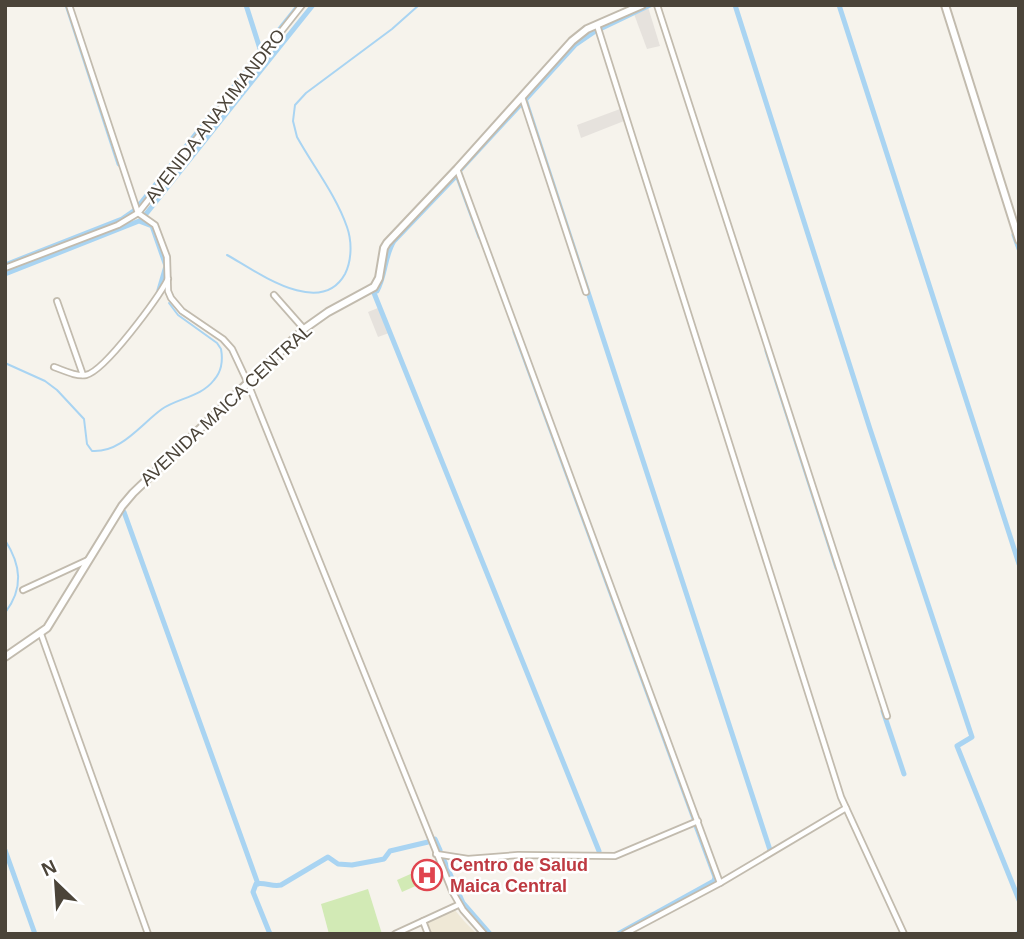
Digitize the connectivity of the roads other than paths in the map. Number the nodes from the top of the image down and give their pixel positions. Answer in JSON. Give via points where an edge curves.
{"nodes":[{"id":1,"x":69,"y":5,"type":"edge"},
{"id":2,"x":302,"y":5,"type":"edge"},
{"id":3,"x":642,"y":5,"type":"edge"},
{"id":4,"x":657,"y":5,"type":"edge"},
{"id":5,"x":945,"y":5,"type":"edge"},
{"id":6,"x":597,"y":25,"type":"junction"},
{"id":7,"x":522,"y":96,"type":"junction"},
{"id":8,"x":457,"y":169,"type":"junction"},
{"id":9,"x":138,"y":213,"type":"junction"},
{"id":10,"x":1019,"y":240,"type":"edge"},
{"id":11,"x":5,"y":268,"type":"edge"},
{"id":12,"x":168,"y":278,"type":"junction"},
{"id":13,"x":586,"y":292,"type":"dead end"},
{"id":14,"x":274,"y":295,"type":"dead end"},
{"id":15,"x":57,"y":301,"type":"dead end"},
{"id":16,"x":303,"y":329,"type":"junction"},
{"id":17,"x":54,"y":367,"type":"dead end"},
{"id":18,"x":83,"y":375,"type":"junction"},
{"id":19,"x":247,"y":381,"type":"junction"},
{"id":20,"x":89,"y":560,"type":"junction"},
{"id":21,"x":23,"y":590,"type":"dead end"},
{"id":22,"x":41,"y":634,"type":"junction"},
{"id":23,"x":5,"y":657,"type":"edge"},
{"id":24,"x":887,"y":716,"type":"dead end"},
{"id":25,"x":846,"y":808,"type":"junction"},
{"id":26,"x":698,"y":821,"type":"junction"},
{"id":27,"x":436,"y":854,"type":"junction"},
{"id":28,"x":720,"y":883,"type":"junction"},
{"id":29,"x":458,"y":905,"type":"junction"},
{"id":30,"x":423,"y":921,"type":"junction"},
{"id":31,"x":402,"y":933,"type":"edge"},
{"id":32,"x":148,"y":934,"type":"edge"},
{"id":33,"x":395,"y":934,"type":"edge"},
{"id":34,"x":428,"y":934,"type":"edge"},
{"id":35,"x":484,"y":934,"type":"edge"},
{"id":36,"x":624,"y":934,"type":"edge"},
{"id":37,"x":904,"y":934,"type":"edge"}],
"edges":[{"from":1,"to":9,"type":"street"},
{"from":2,"to":9,"type":"street","name":"AVENIDA ANAXIMANDRO"},
{"from":3,"to":6,"type":"street","name":"AVENIDA MAICA CENTRAL"},
{"from":4,"to":24,"type":"street"},
{"from":5,"to":10,"type":"street"},
{"from":6,"to":7,"type":"street","name":"AVENIDA MAICA CENTRAL","via":[[572,40]]},
{"from":6,"to":25,"type":"street"},
{"from":7,"to":8,"type":"street","name":"AVENIDA MAICA CENTRAL"},
{"from":7,"to":13,"type":"street"},
{"from":8,"to":16,"type":"street","name":"AVENIDA MAICA CENTRAL","via":[[384,248],[374,287]]},
{"from":8,"to":26,"type":"street"},
{"from":9,"to":11,"type":"street","name":"AVENIDA ANAXIMANDRO"},
{"from":9,"to":12,"type":"street","via":[[155,225],[167,257]]},
{"from":12,"to":18,"type":"street","via":[[130,333],[96,369]]},
{"from":12,"to":19,"type":"street","via":[[168,291],[176,304],[223,339]]},
{"from":14,"to":16,"type":"street"},
{"from":15,"to":18,"type":"street"},
{"from":16,"to":19,"type":"street","name":"AVENIDA MAICA CENTRAL"},
{"from":17,"to":18,"type":"street"},
{"from":19,"to":20,"type":"street","name":"AVENIDA MAICA CENTRAL","via":[[126,500]]},
{"from":19,"to":27,"type":"street"},
{"from":20,"to":21,"type":"street"},
{"from":20,"to":22,"type":"street","name":"AVENIDA MAICA CENTRAL"},
{"from":22,"to":23,"type":"street","name":"AVENIDA MAICA CENTRAL"},
{"from":22,"to":32,"type":"street"},
{"from":25,"to":28,"type":"street"},
{"from":25,"to":37,"type":"street"},
{"from":26,"to":27,"type":"street","via":[[615,856],[468,859]]},
{"from":26,"to":28,"type":"street"},
{"from":27,"to":29,"type":"street"},
{"from":28,"to":36,"type":"street"},
{"from":29,"to":30,"type":"street"},
{"from":29,"to":35,"type":"street"},
{"from":30,"to":31,"type":"street"},
{"from":30,"to":34,"type":"street"},
{"from":31,"to":33,"type":"street"}]}
